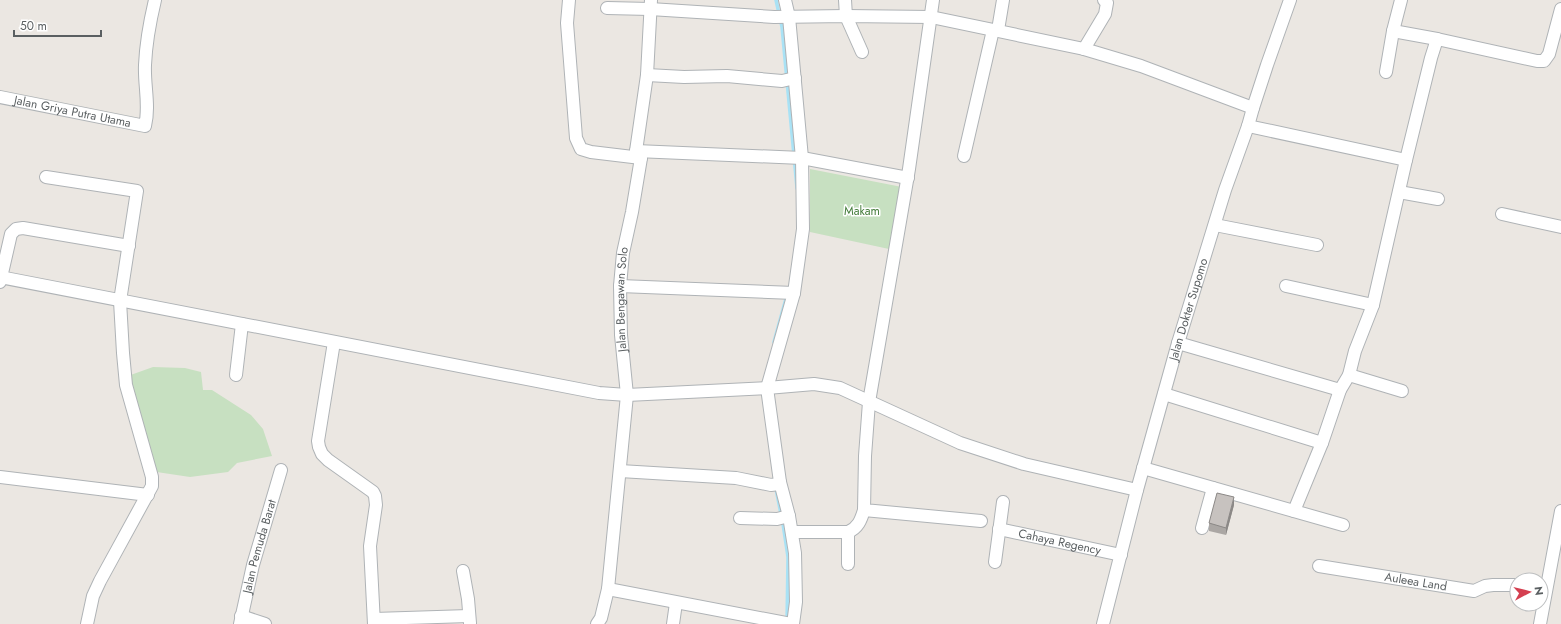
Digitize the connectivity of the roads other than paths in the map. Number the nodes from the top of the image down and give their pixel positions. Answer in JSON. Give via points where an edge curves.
{"nodes":[{"id":1,"x":155,"y":0,"type":"edge"},
{"id":2,"x":568,"y":0,"type":"edge"},
{"id":3,"x":785,"y":0,"type":"edge"},
{"id":4,"x":845,"y":0,"type":"edge"},
{"id":5,"x":933,"y":0,"type":"edge"},
{"id":6,"x":1003,"y":0,"type":"edge"},
{"id":7,"x":1290,"y":0,"type":"edge"},
{"id":8,"x":1401,"y":0,"type":"edge"},
{"id":9,"x":1106,"y":1,"type":"edge"},
{"id":10,"x":650,"y":4,"type":"edge"},
{"id":11,"x":607,"y":8,"type":"dead end"},
{"id":12,"x":1561,"y":9,"type":"edge"},
{"id":13,"x":846,"y":16,"type":"junction"},
{"id":14,"x":782,"y":17,"type":"junction"},
{"id":15,"x":931,"y":17,"type":"junction"},
{"id":16,"x":995,"y":30,"type":"junction"},
{"id":17,"x":1393,"y":31,"type":"junction"},
{"id":18,"x":1437,"y":39,"type":"junction"},
{"id":19,"x":1084,"y":49,"type":"junction"},
{"id":20,"x":862,"y":52,"type":"dead end"},
{"id":21,"x":1386,"y":72,"type":"dead end"},
{"id":22,"x":647,"y":75,"type":"junction"},
{"id":23,"x":789,"y":79,"type":"junction"},
{"id":24,"x":0,"y":98,"type":"edge"},
{"id":25,"x":1252,"y":108,"type":"junction"},
{"id":26,"x":1248,"y":126,"type":"junction"},
{"id":27,"x":638,"y":154,"type":"junction"},
{"id":28,"x":964,"y":156,"type":"dead end"},
{"id":29,"x":796,"y":158,"type":"junction"},
{"id":30,"x":1406,"y":160,"type":"junction"},
{"id":31,"x":46,"y":177,"type":"dead end"},
{"id":32,"x":908,"y":178,"type":"junction"},
{"id":33,"x":1399,"y":192,"type":"junction"},
{"id":34,"x":1438,"y":199,"type":"dead end"},
{"id":35,"x":1502,"y":214,"type":"dead end"},
{"id":36,"x":1215,"y":225,"type":"junction"},
{"id":37,"x":1561,"y":227,"type":"edge"},
{"id":38,"x":1317,"y":245,"type":"dead end"},
{"id":39,"x":129,"y":246,"type":"junction"},
{"id":40,"x":0,"y":279,"type":"edge"},
{"id":41,"x":620,"y":286,"type":"junction"},
{"id":42,"x":1286,"y":286,"type":"dead end"},
{"id":43,"x":790,"y":293,"type":"junction"},
{"id":44,"x":120,"y":301,"type":"junction"},
{"id":45,"x":1373,"y":305,"type":"junction"},
{"id":46,"x":242,"y":324,"type":"junction"},
{"id":47,"x":334,"y":342,"type":"junction"},
{"id":48,"x":1178,"y":343,"type":"junction"},
{"id":49,"x":236,"y":374,"type":"dead end"},
{"id":50,"x":1349,"y":375,"type":"junction"},
{"id":51,"x":767,"y":388,"type":"junction"},
{"id":52,"x":1340,"y":390,"type":"junction"},
{"id":53,"x":1402,"y":391,"type":"dead end"},
{"id":54,"x":1164,"y":394,"type":"junction"},
{"id":55,"x":627,"y":395,"type":"junction"},
{"id":56,"x":869,"y":402,"type":"junction"},
{"id":57,"x":1322,"y":442,"type":"junction"},
{"id":58,"x":1144,"y":468,"type":"junction"},
{"id":59,"x":281,"y":470,"type":"dead end"},
{"id":60,"x":620,"y":471,"type":"junction"},
{"id":61,"x":0,"y":477,"type":"edge"},
{"id":62,"x":777,"y":484,"type":"junction"},
{"id":63,"x":1213,"y":488,"type":"junction"},
{"id":64,"x":1138,"y":490,"type":"junction"},
{"id":65,"x":148,"y":495,"type":"junction"},
{"id":66,"x":1003,"y":502,"type":"dead end"},
{"id":67,"x":864,"y":510,"type":"junction"},
{"id":68,"x":1294,"y":511,"type":"junction"},
{"id":69,"x":1561,"y":511,"type":"edge"},
{"id":70,"x":783,"y":517,"type":"junction"},
{"id":71,"x":740,"y":518,"type":"dead end"},
{"id":72,"x":981,"y":521,"type":"dead end"},
{"id":73,"x":1342,"y":526,"type":"dead end"},
{"id":74,"x":1202,"y":528,"type":"dead end"},
{"id":75,"x":999,"y":529,"type":"junction"},
{"id":76,"x":792,"y":532,"type":"junction"},
{"id":77,"x":848,"y":532,"type":"junction"},
{"id":78,"x":1121,"y":555,"type":"junction"},
{"id":79,"x":995,"y":562,"type":"dead end"},
{"id":80,"x":848,"y":564,"type":"dead end"},
{"id":81,"x":1319,"y":566,"type":"dead end"},
{"id":82,"x":463,"y":571,"type":"dead end"},
{"id":83,"x":1547,"y":572,"type":"edge"},
{"id":84,"x":1509,"y":586,"type":"edge"},
{"id":85,"x":608,"y":589,"type":"junction"},
{"id":86,"x":676,"y":603,"type":"junction"},
{"id":87,"x":1541,"y":612,"type":"edge"},
{"id":88,"x":240,"y":620,"type":"edge"},
{"id":89,"x":469,"y":620,"type":"edge"},
{"id":90,"x":374,"y":622,"type":"edge"},
{"id":91,"x":86,"y":624,"type":"edge"},
{"id":92,"x":265,"y":624,"type":"edge"},
{"id":93,"x":597,"y":624,"type":"edge"},
{"id":94,"x":673,"y":624,"type":"edge"},
{"id":95,"x":789,"y":624,"type":"edge"},
{"id":96,"x":1103,"y":624,"type":"edge"},
{"id":97,"x":1540,"y":624,"type":"edge"}],
"edges":[{"from":1,"to":24,"type":"street","name":"Jalan Griya Putra Utama","via":[[146,42],[147,116],[144,126]]},
{"from":2,"to":27,"type":"street","via":[[566,23],[576,138],[581,149],[591,152]]},
{"from":3,"to":14,"type":"street"},
{"from":4,"to":13,"type":"street"},
{"from":5,"to":15,"type":"street"},
{"from":6,"to":16,"type":"street"},
{"from":7,"to":25,"type":"street","name":"Jalan Dokter Supomo"},
{"from":8,"to":17,"type":"street"},
{"from":9,"to":19,"type":"street","via":[[1105,14]]},
{"from":10,"to":11,"type":"street"},
{"from":10,"to":14,"type":"street"},
{"from":10,"to":22,"type":"street","name":"Jalan Bengawan Solo"},
{"from":12,"to":18,"type":"street","via":[[1549,54],[1544,61]]},
{"from":13,"to":14,"type":"street"},
{"from":13,"to":15,"type":"street"},
{"from":13,"to":20,"type":"street"},
{"from":14,"to":23,"type":"street"},
{"from":15,"to":16,"type":"street"},
{"from":15,"to":32,"type":"street"},
{"from":16,"to":19,"type":"street"},
{"from":16,"to":28,"type":"street"},
{"from":17,"to":18,"type":"street"},
{"from":17,"to":21,"type":"street"},
{"from":18,"to":30,"type":"street"},
{"from":19,"to":25,"type":"street","via":[[1141,66]]},
{"from":22,"to":23,"type":"street"},
{"from":22,"to":27,"type":"street","name":"Jalan Bengawan Solo"},
{"from":23,"to":29,"type":"street"},
{"from":25,"to":26,"type":"street","name":"Jalan Dokter Supomo"},
{"from":26,"to":30,"type":"street"},
{"from":26,"to":36,"type":"street","name":"Jalan Dokter Supomo"},
{"from":27,"to":29,"type":"street"},
{"from":27,"to":41,"type":"street","name":"Jalan Bengawan Solo"},
{"from":29,"to":32,"type":"street"},
{"from":29,"to":43,"type":"street","via":[[803,228]]},
{"from":30,"to":33,"type":"street"},
{"from":31,"to":39,"type":"street","via":[[137,191]]},
{"from":32,"to":56,"type":"street"},
{"from":33,"to":34,"type":"street"},
{"from":33,"to":45,"type":"street"},
{"from":35,"to":37,"type":"street"},
{"from":36,"to":38,"type":"street"},
{"from":36,"to":48,"type":"street","name":"Jalan Dokter Supomo"},
{"from":39,"to":40,"type":"street","via":[[16,229],[10,234]]},
{"from":39,"to":44,"type":"street"},
{"from":40,"to":44,"type":"street"},
{"from":41,"to":43,"type":"street"},
{"from":41,"to":55,"type":"street","name":"Jalan Bengawan Solo"},
{"from":42,"to":45,"type":"street"},
{"from":43,"to":51,"type":"street"},
{"from":44,"to":46,"type":"street"},
{"from":44,"to":65,"type":"street","via":[[126,385],[152,477]]},
{"from":45,"to":50,"type":"street","via":[[1355,351]]},
{"from":46,"to":47,"type":"street"},
{"from":46,"to":49,"type":"street"},
{"from":47,"to":55,"type":"street","via":[[599,393]]},
{"from":47,"to":90,"type":"street","via":[[320,422],[319,447],[328,460],[375,496],[370,546]]},
{"from":48,"to":52,"type":"street"},
{"from":48,"to":54,"type":"street","name":"Jalan Dokter Supomo"},
{"from":50,"to":52,"type":"street"},
{"from":50,"to":53,"type":"street"},
{"from":51,"to":55,"type":"street"},
{"from":51,"to":56,"type":"street","via":[[814,384],[840,388]]},
{"from":51,"to":62,"type":"street"},
{"from":52,"to":57,"type":"street"},
{"from":54,"to":57,"type":"street"},
{"from":54,"to":58,"type":"street","name":"Jalan Dokter Supomo"},
{"from":55,"to":60,"type":"street","name":"Jalan Bengawan Solo"},
{"from":56,"to":64,"type":"street","via":[[960,443],[1024,464]]},
{"from":56,"to":67,"type":"street"},
{"from":57,"to":68,"type":"street"},
{"from":58,"to":63,"type":"street"},
{"from":58,"to":64,"type":"street","name":"Jalan Dokter Supomo"},
{"from":59,"to":88,"type":"street","name":"Jalan Pemuda Barat"},
{"from":60,"to":62,"type":"street","via":[[736,478]]},
{"from":60,"to":85,"type":"street","name":"Jalan Bengawan Solo"},
{"from":61,"to":65,"type":"street"},
{"from":62,"to":70,"type":"street"},
{"from":63,"to":68,"type":"street"},
{"from":63,"to":74,"type":"street"},
{"from":64,"to":78,"type":"street","name":"Jalan Dokter Supomo"},
{"from":65,"to":91,"type":"street","via":[[139,507],[100,581]]},
{"from":66,"to":75,"type":"street"},
{"from":67,"to":72,"type":"street"},
{"from":67,"to":77,"type":"street","via":[[857,526]]},
{"from":68,"to":73,"type":"street"},
{"from":69,"to":83,"type":"street"},
{"from":70,"to":71,"type":"street"},
{"from":70,"to":76,"type":"street"},
{"from":75,"to":78,"type":"street","name":"Cahaya Regency"},
{"from":75,"to":79,"type":"street"},
{"from":76,"to":77,"type":"street"},
{"from":76,"to":95,"type":"street","via":[[796,602]]},
{"from":77,"to":80,"type":"street"},
{"from":78,"to":96,"type":"street","name":"Jalan Dokter Supomo"},
{"from":81,"to":84,"type":"street","name":"Auleea Land","via":[[1474,591],[1485,586]]},
{"from":82,"to":89,"type":"street"},
{"from":85,"to":86,"type":"street"},
{"from":85,"to":93,"type":"street","name":"Jalan Bengawan Solo"},
{"from":86,"to":94,"type":"street"},
{"from":86,"to":95,"type":"street"},
{"from":87,"to":97,"type":"street"},
{"from":88,"to":92,"type":"street"},
{"from":89,"to":90,"type":"street"}]}
